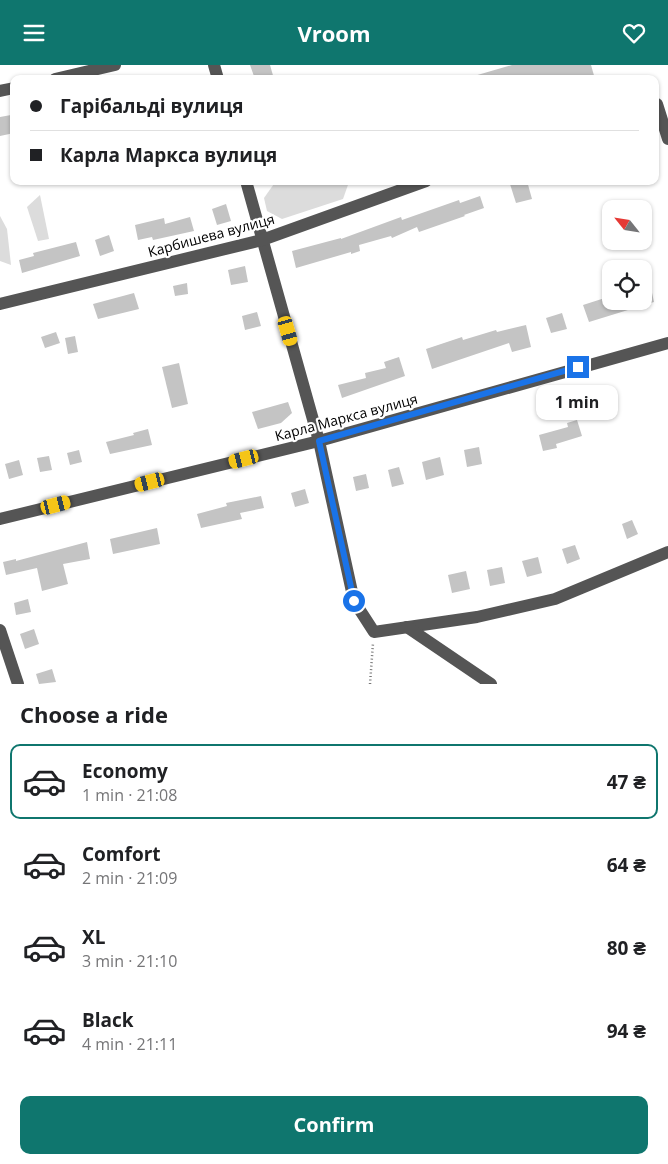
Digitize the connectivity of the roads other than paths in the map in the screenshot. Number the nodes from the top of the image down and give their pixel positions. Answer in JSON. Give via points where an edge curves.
{"nodes":[{"id":1,"x":115,"y":65,"type":"edge"},
{"id":2,"x":72,"y":75,"type":"edge"},
{"id":3,"x":660,"y":103,"type":"edge"},
{"id":4,"x":668,"y":139,"type":"edge"},
{"id":5,"x":247,"y":185,"type":"edge"},
{"id":6,"x":415,"y":185,"type":"edge"},
{"id":7,"x":262,"y":240,"type":"junction"},
{"id":8,"x":0,"y":304,"type":"edge"},
{"id":9,"x":668,"y":343,"type":"edge"},
{"id":10,"x":319,"y":441,"type":"junction"},
{"id":11,"x":0,"y":519,"type":"edge"},
{"id":12,"x":668,"y":553,"type":"edge"},
{"id":13,"x":407,"y":627,"type":"junction"},
{"id":14,"x":0,"y":630,"type":"edge"},
{"id":15,"x":18,"y":684,"type":"edge"},
{"id":16,"x":490,"y":684,"type":"edge"}],
"edges":[{"from":1,"to":2,"type":"street"},
{"from":3,"to":4,"type":"street"},
{"from":5,"to":7,"type":"street"},
{"from":6,"to":7,"type":"street","name":"Карбишева вулиця"},
{"from":7,"to":8,"type":"street","name":"Карбишева вулиця"},
{"from":7,"to":10,"type":"street"},
{"from":9,"to":10,"type":"street","name":"Карла Маркса вулиця"},
{"from":10,"to":11,"type":"street","name":"Карла Маркса вулиця"},
{"from":10,"to":13,"type":"street","via":[[354,601],[374,632]]},
{"from":12,"to":13,"type":"street","via":[[554,599],[477,617]]},
{"from":13,"to":16,"type":"street"},
{"from":14,"to":15,"type":"street"}]}
